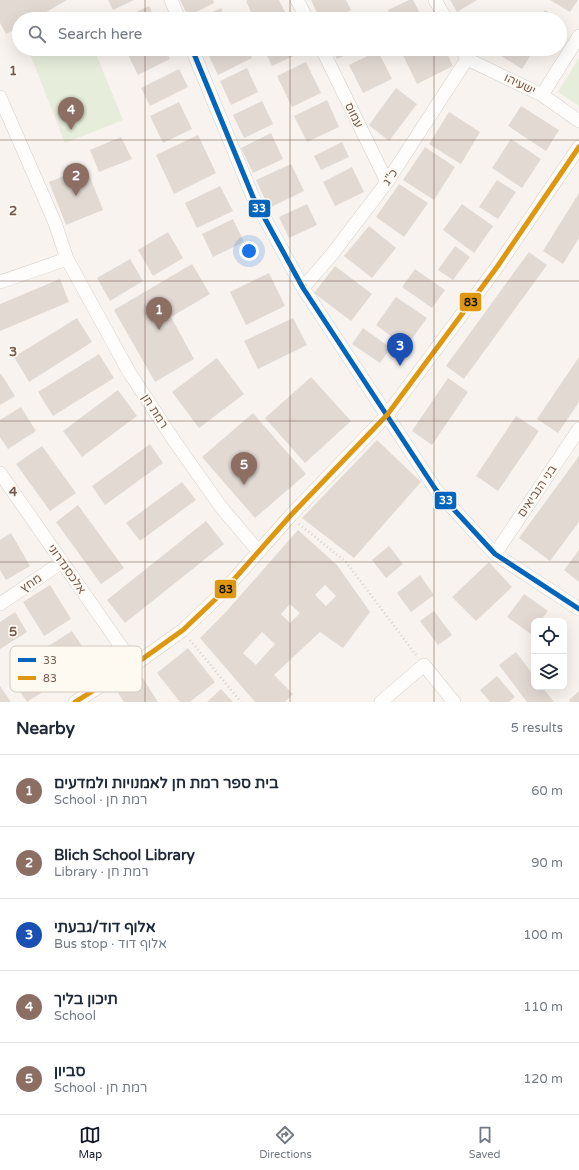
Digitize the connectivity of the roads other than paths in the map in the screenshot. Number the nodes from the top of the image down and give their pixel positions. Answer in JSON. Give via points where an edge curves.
{"nodes":[{"id":1,"x":171,"y":0,"type":"edge"},
{"id":2,"x":297,"y":0,"type":"edge"},
{"id":3,"x":435,"y":0,"type":"edge"},
{"id":4,"x":176,"y":12,"type":"edge"},
{"id":5,"x":303,"y":12,"type":"edge"},
{"id":6,"x":442,"y":12,"type":"edge"},
{"id":7,"x":579,"y":36,"type":"edge"},
{"id":8,"x":567,"y":55,"type":"edge"},
{"id":9,"x":195,"y":56,"type":"edge"},
{"id":10,"x":325,"y":56,"type":"edge"},
{"id":11,"x":463,"y":56,"type":"edge"},
{"id":12,"x":468,"y":56,"type":"edge"},
{"id":13,"x":566,"y":56,"type":"edge"},
{"id":14,"x":542,"y":95,"type":"junction"},
{"id":15,"x":0,"y":97,"type":"edge"},
{"id":16,"x":579,"y":121,"type":"edge"},
{"id":17,"x":579,"y":147,"type":"edge"},
{"id":18,"x":387,"y":182,"type":"junction"},
{"id":19,"x":67,"y":259,"type":"junction"},
{"id":20,"x":0,"y":282,"type":"edge"},
{"id":21,"x":303,"y":288,"type":"junction"},
{"id":22,"x":388,"y":415,"type":"junction"},
{"id":23,"x":579,"y":429,"type":"edge"},
{"id":24,"x":0,"y":473,"type":"edge"},
{"id":25,"x":259,"y":552,"type":"junction"},
{"id":26,"x":496,"y":554,"type":"junction"},
{"id":27,"x":62,"y":562,"type":"junction"},
{"id":28,"x":0,"y":604,"type":"edge"},
{"id":29,"x":579,"y":609,"type":"edge"},
{"id":30,"x":121,"y":646,"type":"edge"},
{"id":31,"x":142,"y":659,"type":"edge"},
{"id":32,"x":91,"y":692,"type":"edge"},
{"id":33,"x":75,"y":702,"type":"edge"},
{"id":34,"x":381,"y":702,"type":"edge"},
{"id":35,"x":454,"y":702,"type":"edge"}],
"edges":[{"from":1,"to":4,"type":"street"},
{"from":2,"to":5,"type":"street"},
{"from":3,"to":6,"type":"street"},
{"from":7,"to":8,"type":"street"},
{"from":9,"to":21,"type":"street","via":[[253,197]]},
{"from":10,"to":18,"type":"street","name":"עמוס"},
{"from":11,"to":18,"type":"street","name":"כ\"ג"},
{"from":12,"to":14,"type":"street","name":"ישעיהו"},
{"from":13,"to":14,"type":"street"},
{"from":14,"to":16,"type":"street","name":"ישעיהו"},
{"from":15,"to":19,"type":"street","name":"רמת חן","via":[[55,223]]},
{"from":17,"to":22,"type":"street","via":[[497,267]]},
{"from":18,"to":21,"type":"street","name":"כ\"ג"},
{"from":19,"to":20,"type":"street"},
{"from":19,"to":25,"type":"street","name":"רמת חן","via":[[129,372],[221,507]]},
{"from":21,"to":22,"type":"street"},
{"from":22,"to":25,"type":"street"},
{"from":22,"to":26,"type":"street","via":[[436,490]]},
{"from":23,"to":26,"type":"street","name":"בני הנביאים"},
{"from":24,"to":27,"type":"street","name":"אלכסנדרוני"},
{"from":25,"to":31,"type":"street","via":[[222,593],[182,630]]},
{"from":26,"to":29,"type":"street"},
{"from":27,"to":28,"type":"street","name":"מחץ"},
{"from":27,"to":30,"type":"street","name":"אלכסנדרוני"},
{"from":32,"to":33,"type":"street"},
{"from":34,"to":35,"type":"street","via":[[424,665]]}]}
